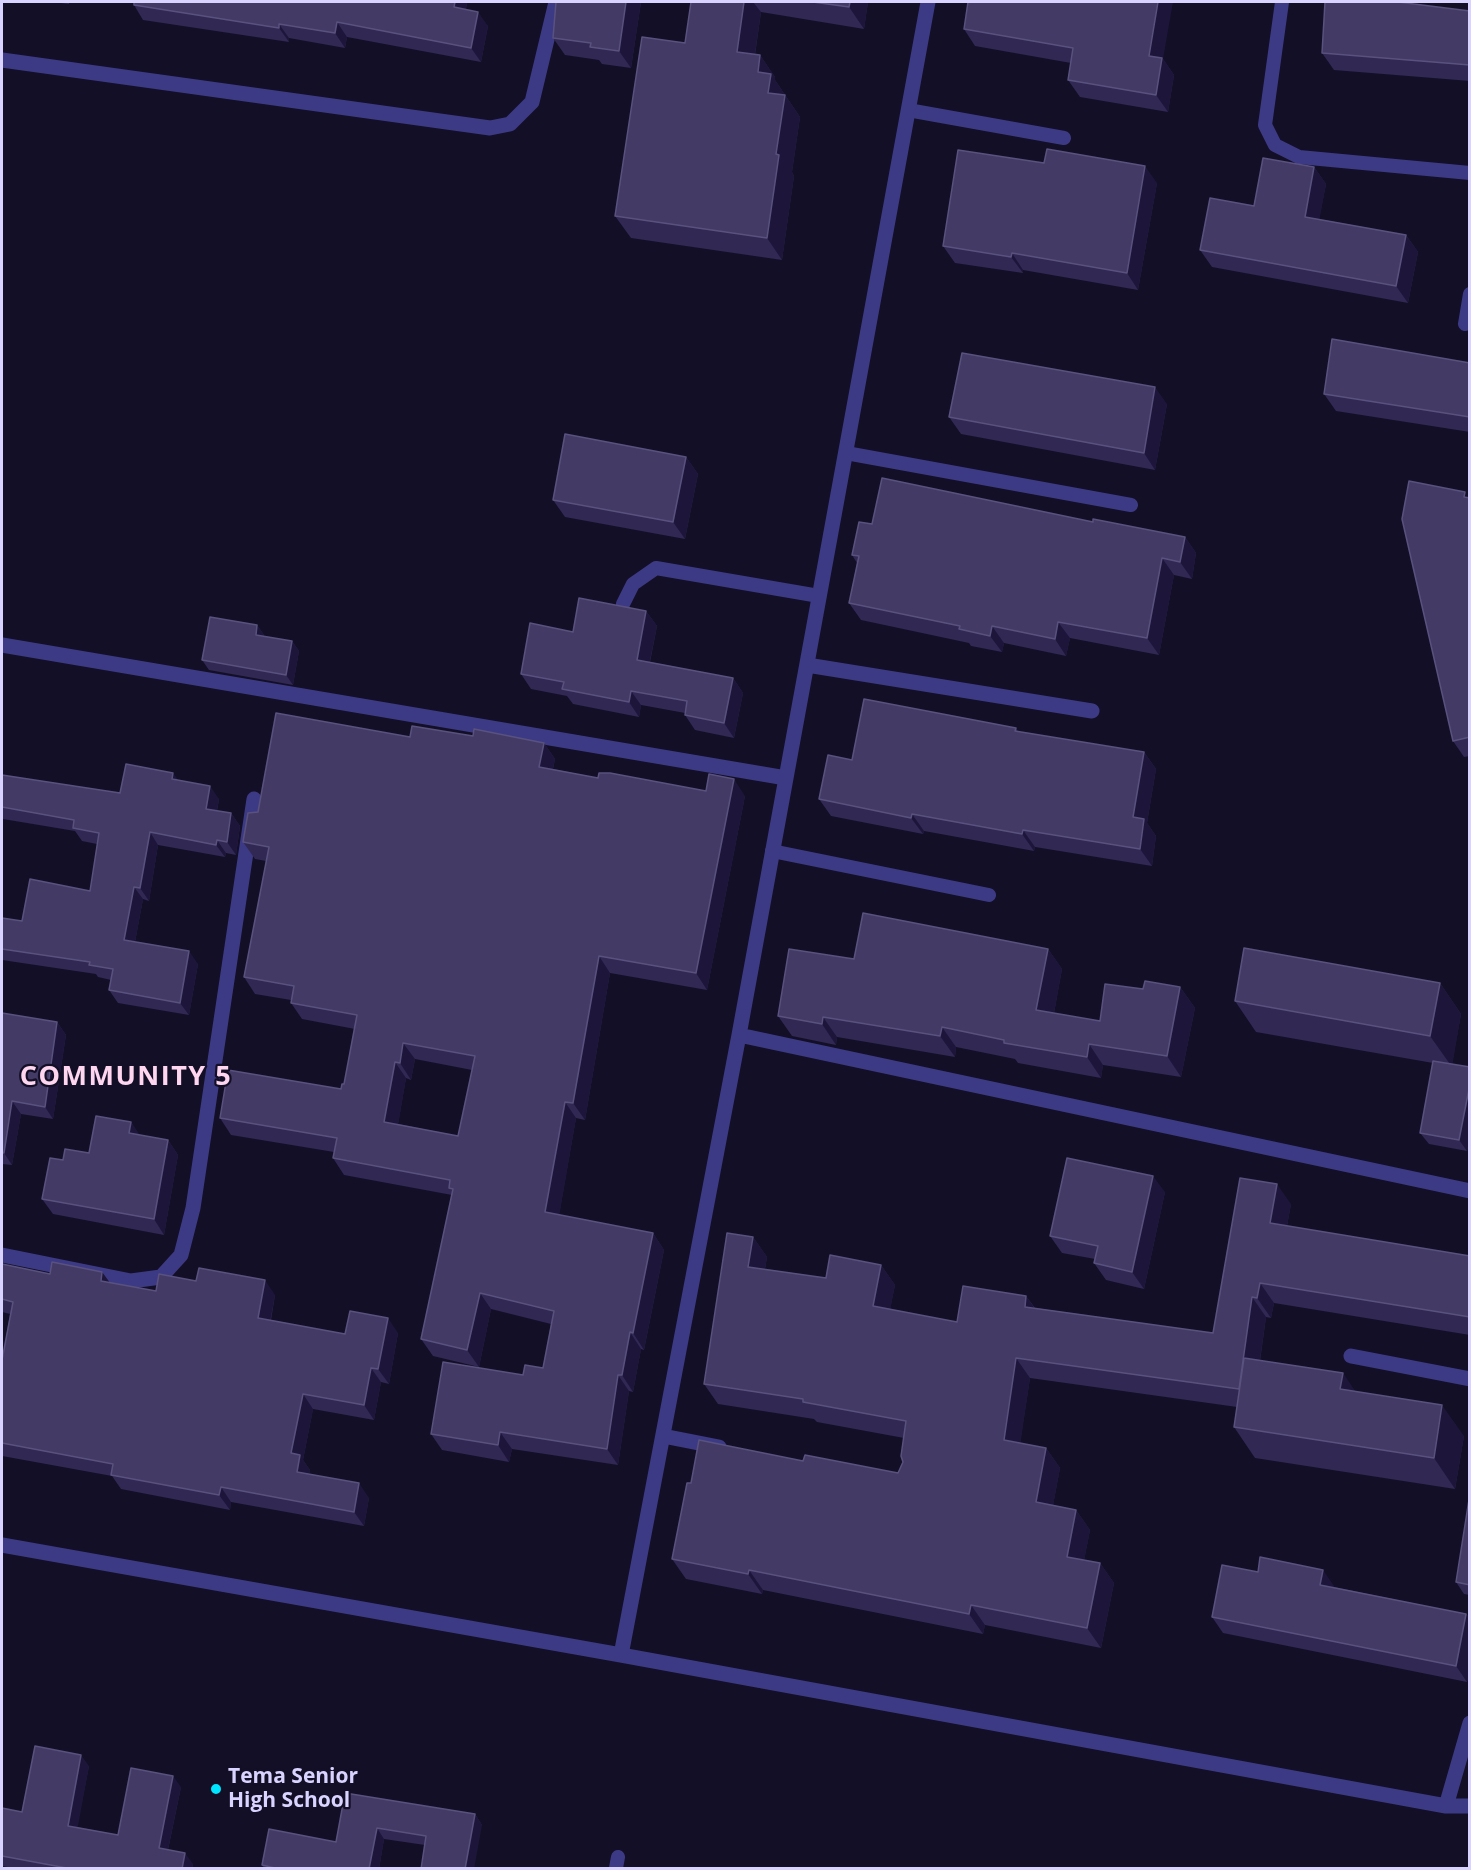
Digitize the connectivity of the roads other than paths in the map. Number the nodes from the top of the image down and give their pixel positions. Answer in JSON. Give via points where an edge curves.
{"nodes":[{"id":1,"x":556,"y":2,"type":"edge"},
{"id":2,"x":928,"y":2,"type":"edge"},
{"id":3,"x":1282,"y":2,"type":"edge"},
{"id":4,"x":2,"y":60,"type":"edge"},
{"id":5,"x":908,"y":110,"type":"junction"},
{"id":6,"x":1064,"y":138,"type":"dead end"},
{"id":7,"x":1470,"y":173,"type":"edge"},
{"id":8,"x":1470,"y":294,"type":"edge"},
{"id":9,"x":1465,"y":324,"type":"dead end"},
{"id":10,"x":846,"y":453,"type":"junction"},
{"id":11,"x":1131,"y":505,"type":"dead end"},
{"id":12,"x":819,"y":596,"type":"junction"},
{"id":13,"x":623,"y":604,"type":"edge"},
{"id":14,"x":2,"y":645,"type":"edge"},
{"id":15,"x":807,"y":665,"type":"junction"},
{"id":16,"x":1092,"y":711,"type":"dead end"},
{"id":17,"x":786,"y":778,"type":"junction"},
{"id":18,"x":254,"y":799,"type":"dead end"},
{"id":19,"x":772,"y":851,"type":"junction"},
{"id":20,"x":989,"y":895,"type":"dead end"},
{"id":21,"x":739,"y":1035,"type":"junction"},
{"id":22,"x":1470,"y":1191,"type":"edge"},
{"id":23,"x":2,"y":1255,"type":"edge"},
{"id":24,"x":1351,"y":1356,"type":"dead end"},
{"id":25,"x":1470,"y":1379,"type":"edge"},
{"id":26,"x":663,"y":1436,"type":"junction"},
{"id":27,"x":733,"y":1449,"type":"edge"},
{"id":28,"x":2,"y":1545,"type":"edge"},
{"id":29,"x":621,"y":1655,"type":"junction"},
{"id":30,"x":1470,"y":1724,"type":"edge"},
{"id":31,"x":1446,"y":1806,"type":"junction"},
{"id":32,"x":1470,"y":1806,"type":"edge"}],
"edges":[{"from":1,"to":4,"type":"street","via":[[532,102],[510,124],[490,128]]},
{"from":2,"to":5,"type":"street"},
{"from":3,"to":7,"type":"lane","via":[[1265,125],[1275,145],[1299,157]]},
{"from":5,"to":6,"type":"lane"},
{"from":5,"to":10,"type":"street"},
{"from":8,"to":9,"type":"lane"},
{"from":10,"to":11,"type":"lane"},
{"from":10,"to":12,"type":"street"},
{"from":12,"to":13,"type":"lane","via":[[656,568],[633,584]]},
{"from":12,"to":15,"type":"street"},
{"from":14,"to":17,"type":"street"},
{"from":15,"to":16,"type":"street"},
{"from":15,"to":17,"type":"street"},
{"from":17,"to":19,"type":"street"},
{"from":18,"to":23,"type":"street","via":[[194,1208],[181,1255],[161,1277],[131,1281]]},
{"from":19,"to":20,"type":"lane"},
{"from":19,"to":21,"type":"street"},
{"from":21,"to":22,"type":"street"},
{"from":21,"to":26,"type":"street"},
{"from":24,"to":25,"type":"street"},
{"from":26,"to":27,"type":"street"},
{"from":26,"to":29,"type":"street"},
{"from":28,"to":29,"type":"street"},
{"from":29,"to":31,"type":"street"},
{"from":30,"to":31,"type":"street"},
{"from":31,"to":32,"type":"street"}]}
